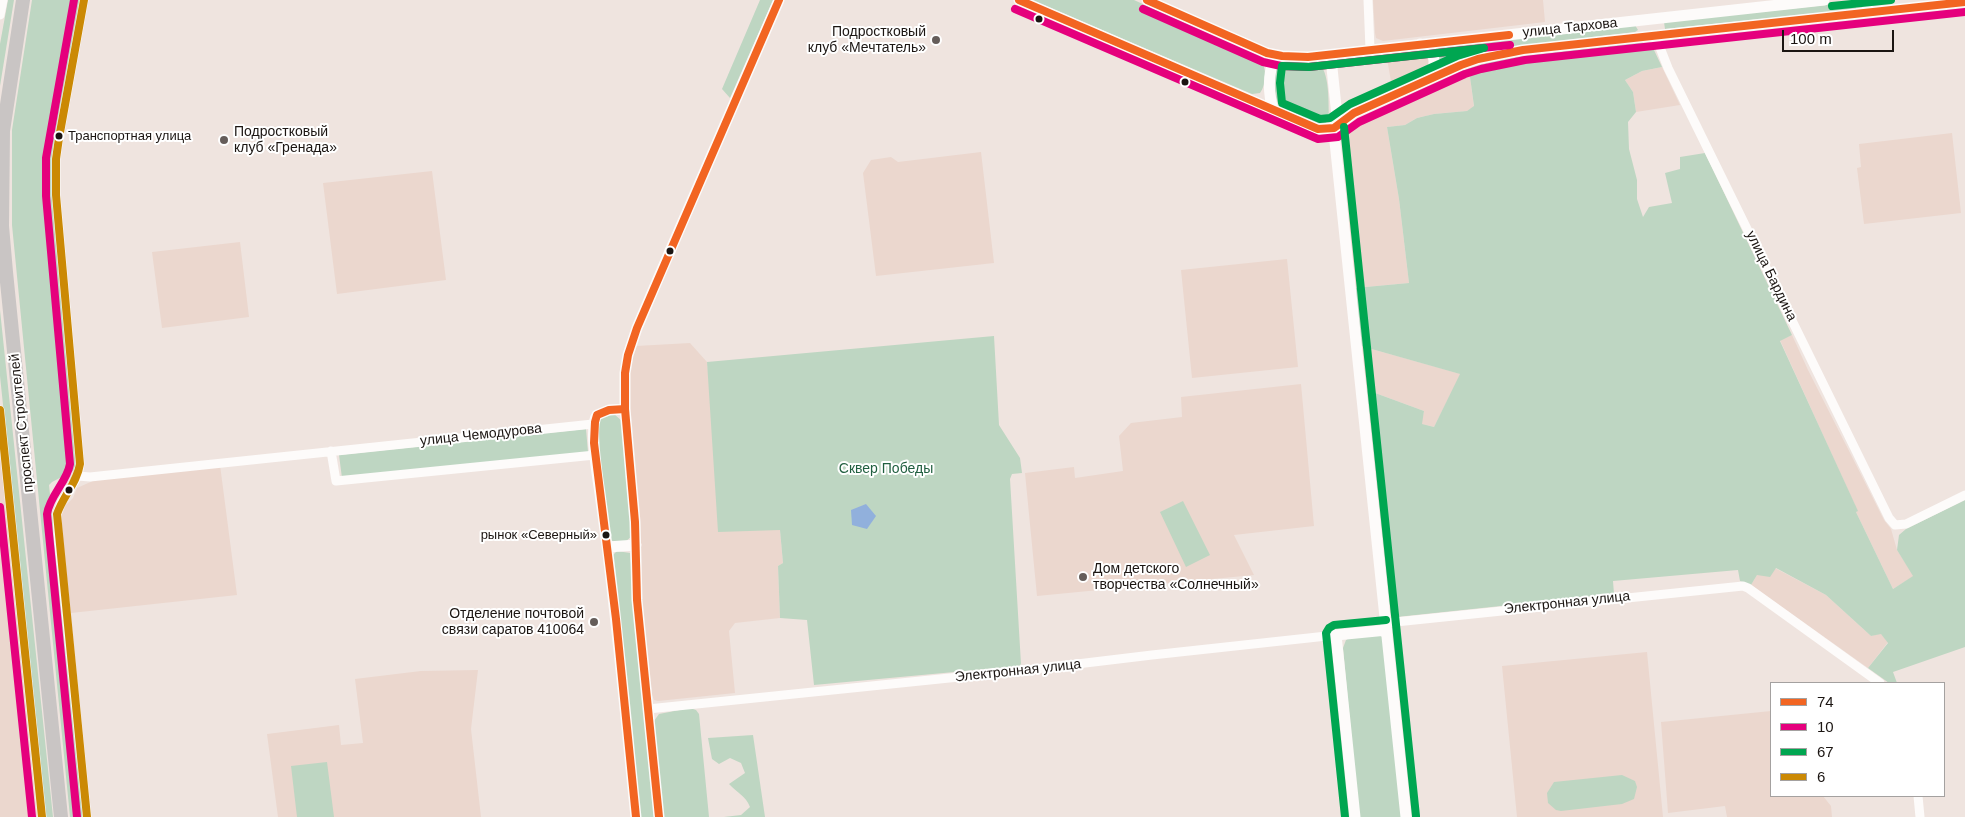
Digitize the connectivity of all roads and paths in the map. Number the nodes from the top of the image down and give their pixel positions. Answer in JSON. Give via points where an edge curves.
{"nodes":[{"id":1,"x":3,"y":0,"type":"edge"},
{"id":2,"x":23,"y":0,"type":"edge"},
{"id":3,"x":84,"y":0,"type":"edge"},
{"id":4,"x":779,"y":0,"type":"edge"},
{"id":5,"x":1019,"y":0,"type":"edge"},
{"id":6,"x":1147,"y":0,"type":"edge"},
{"id":7,"x":1368,"y":0,"type":"edge"},
{"id":8,"x":1824,"y":0,"type":"edge"},
{"id":9,"x":1867,"y":0,"type":"edge"},
{"id":10,"x":1965,"y":2,"type":"edge"},
{"id":11,"x":1868,"y":13,"type":"junction"},
{"id":12,"x":0,"y":15,"type":"edge"},
{"id":13,"x":1647,"y":20,"type":"junction"},
{"id":14,"x":1651,"y":36,"type":"junction"},
{"id":15,"x":1420,"y":44,"type":"junction"},
{"id":16,"x":1370,"y":49,"type":"junction"},
{"id":17,"x":1327,"y":55,"type":"junction"},
{"id":18,"x":1276,"y":56,"type":"junction"},
{"id":19,"x":1428,"y":79,"type":"junction"},
{"id":20,"x":1273,"y":110,"type":"junction"},
{"id":21,"x":1334,"y":128,"type":"junction"},
{"id":22,"x":625,"y":409,"type":"junction"},
{"id":23,"x":0,"y":410,"type":"edge"},
{"id":24,"x":593,"y":424,"type":"junction"},
{"id":25,"x":331,"y":451,"type":"junction"},
{"id":26,"x":595,"y":455,"type":"junction"},
{"id":27,"x":78,"y":476,"type":"junction"},
{"id":28,"x":1965,"y":495,"type":"edge"},
{"id":29,"x":636,"y":545,"type":"junction"},
{"id":30,"x":608,"y":547,"type":"junction"},
{"id":31,"x":1387,"y":627,"type":"junction"},
{"id":32,"x":1336,"y":635,"type":"junction"},
{"id":33,"x":1879,"y":682,"type":"edge"},
{"id":34,"x":648,"y":709,"type":"junction"},
{"id":35,"x":1918,"y":797,"type":"edge"},
{"id":36,"x":42,"y":817,"type":"edge"},
{"id":37,"x":61,"y":817,"type":"edge"},
{"id":38,"x":86,"y":817,"type":"edge"},
{"id":39,"x":636,"y":817,"type":"edge"},
{"id":40,"x":659,"y":817,"type":"edge"},
{"id":41,"x":1355,"y":817,"type":"edge"},
{"id":42,"x":1406,"y":817,"type":"edge"},
{"id":43,"x":1920,"y":817,"type":"edge"}],
"edges":[{"from":1,"to":12,"type":"street"},
{"from":2,"to":37,"type":"main road","name":"проспект Строителей","via":[[3,131],[2,226]]},
{"from":3,"to":27,"type":"street","via":[[56,159],[56,194],[79,447]]},
{"from":4,"to":22,"type":"street","via":[[637,328],[625,373]]},
{"from":5,"to":20,"type":"street"},
{"from":6,"to":18,"type":"street","name":"улица Тархова"},
{"from":7,"to":16,"type":"street"},
{"from":8,"to":13,"type":"street","name":"улица Тархова"},
{"from":9,"to":11,"type":"street"},
{"from":10,"to":11,"type":"street","name":"улица Тархова"},
{"from":11,"to":14,"type":"street","name":"улица Тархова"},
{"from":13,"to":14,"type":"street"},
{"from":13,"to":15,"type":"street","name":"улица Тархова"},
{"from":14,"to":19,"type":"street","name":"улица Тархова","via":[[1478,58]]},
{"from":14,"to":28,"type":"street","name":"улица Бардина","via":[[1659,45],[1889,518],[1896,524],[1906,524]]},
{"from":15,"to":16,"type":"street","name":"улица Тархова"},
{"from":15,"to":19,"type":"street","via":[[1429,48],[1434,58]]},
{"from":16,"to":17,"type":"street","name":"улица Тархова"},
{"from":17,"to":18,"type":"street","name":"улица Тархова"},
{"from":17,"to":21,"type":"street","via":[[1332,68],[1337,116]]},
{"from":18,"to":20,"type":"street","via":[[1271,65],[1269,92]]},
{"from":19,"to":21,"type":"street","name":"улица Тархова","via":[[1354,113]]},
{"from":20,"to":21,"type":"street","via":[[1318,129]]},
{"from":21,"to":31,"type":"street"},
{"from":22,"to":24,"type":"street","via":[[597,415]]},
{"from":22,"to":29,"type":"street"},
{"from":23,"to":36,"type":"street","name":"проспект Строителей"},
{"from":24,"to":25,"type":"street","name":"улица Чемодурова"},
{"from":24,"to":26,"type":"street"},
{"from":25,"to":26,"type":"street","via":[[336,481]]},
{"from":25,"to":27,"type":"street","name":"улица Чемодурова"},
{"from":26,"to":30,"type":"street"},
{"from":27,"to":38,"type":"street","via":[[57,514]]},
{"from":29,"to":30,"type":"street"},
{"from":29,"to":34,"type":"street","via":[[636,600]]},
{"from":30,"to":39,"type":"street"},
{"from":31,"to":32,"type":"street","name":"Электронная улица"},
{"from":31,"to":33,"type":"street","name":"Электронная улица","via":[[1735,585],[1748,588]]},
{"from":31,"to":42,"type":"street"},
{"from":32,"to":34,"type":"street","name":"Электронная улица"},
{"from":32,"to":41,"type":"street"},
{"from":34,"to":40,"type":"street"},
{"from":35,"to":43,"type":"street"}]}
